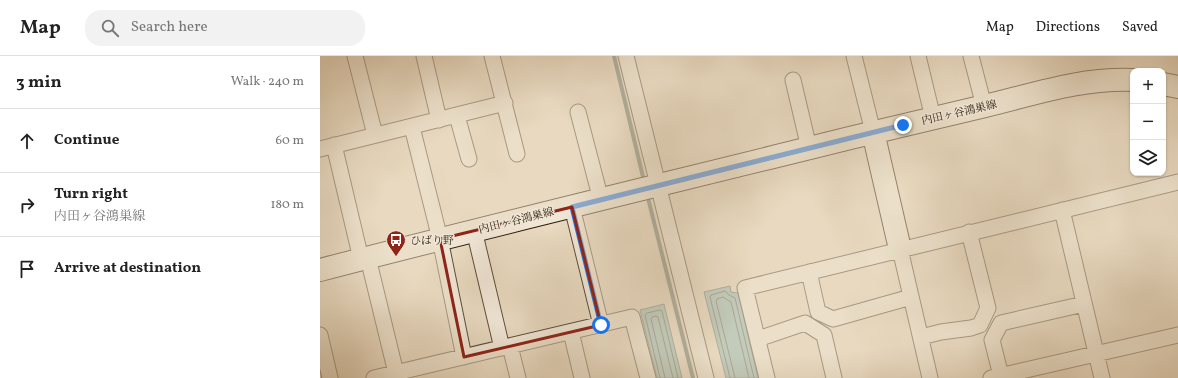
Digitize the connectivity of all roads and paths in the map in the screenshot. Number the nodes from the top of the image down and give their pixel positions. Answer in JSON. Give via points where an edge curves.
{"nodes":[{"id":1,"x":355,"y":56,"type":"edge"},
{"id":2,"x":424,"y":56,"type":"edge"},
{"id":3,"x":492,"y":56,"type":"edge"},
{"id":4,"x":626,"y":56,"type":"edge"},
{"id":5,"x":854,"y":56,"type":"edge"},
{"id":6,"x":918,"y":56,"type":"edge"},
{"id":7,"x":971,"y":56,"type":"edge"},
{"id":8,"x":793,"y":80,"type":"dead end"},
{"id":9,"x":1130,"y":80,"type":"edge"},
{"id":10,"x":1166,"y":85,"type":"edge"},
{"id":11,"x":1178,"y":87,"type":"edge"},
{"id":12,"x":504,"y":103,"type":"junction"},
{"id":13,"x":984,"y":106,"type":"junction"},
{"id":14,"x":578,"y":112,"type":"dead end"},
{"id":15,"x":458,"y":116,"type":"junction"},
{"id":16,"x":933,"y":118,"type":"junction"},
{"id":17,"x":439,"y":120,"type":"junction"},
{"id":18,"x":412,"y":126,"type":"junction"},
{"id":19,"x":873,"y":132,"type":"junction"},
{"id":20,"x":375,"y":136,"type":"junction"},
{"id":21,"x":327,"y":147,"type":"edge"},
{"id":22,"x":809,"y":148,"type":"junction"},
{"id":23,"x":518,"y":154,"type":"dead end"},
{"id":24,"x":469,"y":159,"type":"dead end"},
{"id":25,"x":1178,"y":182,"type":"edge"},
{"id":26,"x":658,"y":186,"type":"junction"},
{"id":27,"x":601,"y":200,"type":"junction"},
{"id":28,"x":572,"y":207,"type":"junction"},
{"id":29,"x":1062,"y":210,"type":"junction"},
{"id":30,"x":474,"y":230,"type":"junction"},
{"id":31,"x":969,"y":232,"type":"junction"},
{"id":32,"x":440,"y":239,"type":"junction"},
{"id":33,"x":900,"y":249,"type":"junction"},
{"id":34,"x":364,"y":258,"type":"junction"},
{"id":35,"x":320,"y":270,"type":"edge"},
{"id":36,"x":809,"y":272,"type":"junction"},
{"id":37,"x":911,"y":297,"type":"junction"},
{"id":38,"x":1084,"y":304,"type":"junction"},
{"id":39,"x":601,"y":325,"type":"junction"},
{"id":40,"x":571,"y":332,"type":"junction"},
{"id":41,"x":1178,"y":335,"type":"edge"},
{"id":42,"x":320,"y":336,"type":"edge"},
{"id":43,"x":921,"y":337,"type":"junction"},
{"id":44,"x":758,"y":339,"type":"junction"},
{"id":45,"x":506,"y":347,"type":"junction"},
{"id":46,"x":1096,"y":354,"type":"junction"},
{"id":47,"x":464,"y":357,"type":"junction"},
{"id":48,"x":396,"y":373,"type":"junction"},
{"id":49,"x":1034,"y":373,"type":"edge"},
{"id":50,"x":996,"y":377,"type":"edge"},
{"id":51,"x":330,"y":378,"type":"edge"},
{"id":52,"x":374,"y":378,"type":"edge"},
{"id":53,"x":518,"y":378,"type":"edge"},
{"id":54,"x":582,"y":378,"type":"edge"},
{"id":55,"x":648,"y":378,"type":"edge"},
{"id":56,"x":706,"y":378,"type":"edge"},
{"id":57,"x":767,"y":378,"type":"edge"},
{"id":58,"x":834,"y":378,"type":"edge"},
{"id":59,"x":930,"y":378,"type":"edge"},
{"id":60,"x":1102,"y":378,"type":"edge"}],
"edges":[{"from":1,"to":20,"type":"street"},
{"from":2,"to":17,"type":"street"},
{"from":3,"to":12,"type":"street"},
{"from":4,"to":26,"type":"street"},
{"from":5,"to":19,"type":"street"},
{"from":6,"to":16,"type":"street"},
{"from":7,"to":13,"type":"street"},
{"from":8,"to":22,"type":"street"},
{"from":9,"to":13,"type":"main road","name":"内田ヶ谷鴻巣線","via":[[1101,80],[1068,85]]},
{"from":10,"to":11,"type":"main road"},
{"from":12,"to":15,"type":"street"},
{"from":12,"to":23,"type":"street"},
{"from":13,"to":16,"type":"main road","name":"内田ヶ谷鴻巣線"},
{"from":14,"to":27,"type":"street"},
{"from":15,"to":17,"type":"street"},
{"from":15,"to":24,"type":"street"},
{"from":16,"to":19,"type":"main road","name":"内田ヶ谷鴻巣線"},
{"from":17,"to":18,"type":"street"},
{"from":18,"to":20,"type":"street"},
{"from":18,"to":32,"type":"street"},
{"from":19,"to":22,"type":"main road","name":"内田ヶ谷鴻巣線"},
{"from":19,"to":33,"type":"main road"},
{"from":20,"to":21,"type":"street"},
{"from":21,"to":34,"type":"street"},
{"from":22,"to":26,"type":"main road","name":"内田ヶ谷鴻巣線"},
{"from":25,"to":29,"type":"street"},
{"from":26,"to":27,"type":"main road","name":"内田ヶ谷鴻巣線"},
{"from":26,"to":56,"type":"street"},
{"from":27,"to":28,"type":"main road","name":"内田ヶ谷鴻巣線"},
{"from":28,"to":30,"type":"main road","name":"内田ヶ谷鴻巣線"},
{"from":28,"to":39,"type":"street"},
{"from":29,"to":31,"type":"street"},
{"from":29,"to":38,"type":"street"},
{"from":30,"to":32,"type":"main road","name":"内田ヶ谷鴻巣線"},
{"from":30,"to":45,"type":"street"},
{"from":31,"to":33,"type":"street"},
{"from":31,"to":43,"type":"street","via":[[988,308],[980,325]]},
{"from":32,"to":34,"type":"main road","name":"内田ヶ谷鴻巣線"},
{"from":32,"to":47,"type":"street"},
{"from":33,"to":36,"type":"street"},
{"from":33,"to":37,"type":"street"},
{"from":34,"to":35,"type":"main road","name":"内田ヶ谷鴻巣線"},
{"from":34,"to":48,"type":"street"},
{"from":36,"to":37,"type":"street","via":[[818,312],[833,319]]},
{"from":36,"to":44,"type":"street","via":[[745,288]]},
{"from":37,"to":43,"type":"street"},
{"from":38,"to":46,"type":"street"},
{"from":38,"to":50,"type":"street","via":[[1001,323],[992,340]]},
{"from":39,"to":40,"type":"street"},
{"from":39,"to":55,"type":"street","via":[[632,317]]},
{"from":40,"to":45,"type":"street"},
{"from":40,"to":54,"type":"street"},
{"from":41,"to":46,"type":"street"},
{"from":42,"to":51,"type":"street"},
{"from":43,"to":59,"type":"street"},
{"from":44,"to":57,"type":"street"},
{"from":44,"to":58,"type":"street","via":[[805,323],[824,335]]},
{"from":45,"to":47,"type":"street"},
{"from":45,"to":53,"type":"street"},
{"from":46,"to":49,"type":"street"},
{"from":46,"to":60,"type":"street"},
{"from":47,"to":48,"type":"street"},
{"from":48,"to":52,"type":"street"},
{"from":49,"to":50,"type":"street"}]}
